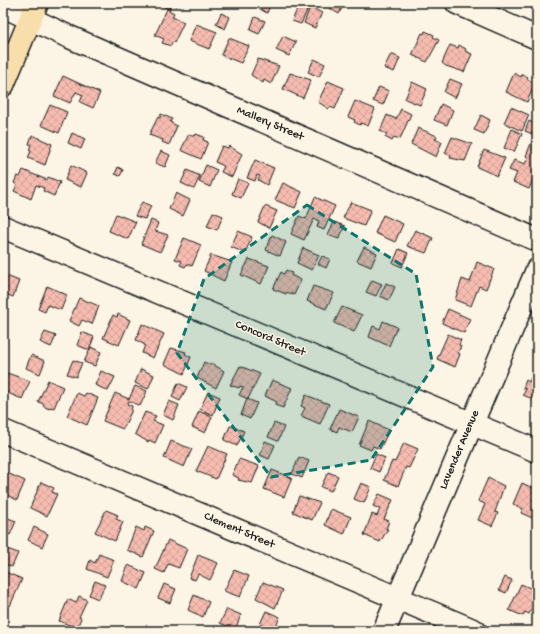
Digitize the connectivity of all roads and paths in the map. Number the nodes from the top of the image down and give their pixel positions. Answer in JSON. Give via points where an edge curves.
{"nodes":[{"id":1,"x":457,"y":3,"type":"edge"},
{"id":2,"x":3,"y":6,"type":"edge"},
{"id":3,"x":34,"y":11,"type":"edge"},
{"id":4,"x":537,"y":38,"type":"edge"},
{"id":5,"x":3,"y":85,"type":"edge"},
{"id":6,"x":3,"y":227,"type":"edge"},
{"id":7,"x":537,"y":240,"type":"edge"},
{"id":8,"x":537,"y":270,"type":"edge"},
{"id":9,"x":472,"y":423,"type":"junction"},
{"id":10,"x":3,"y":431,"type":"edge"},
{"id":11,"x":537,"y":451,"type":"edge"},
{"id":12,"x":398,"y":598,"type":"junction"},
{"id":13,"x":384,"y":631,"type":"edge"},
{"id":14,"x":476,"y":631,"type":"edge"}],
"edges":[{"from":1,"to":4,"type":"street"},
{"from":2,"to":3,"type":"street","name":"Mallery Street"},
{"from":3,"to":5,"type":"main road"},
{"from":3,"to":7,"type":"street","name":"Mallery Street"},
{"from":6,"to":9,"type":"street","name":"Concord Street"},
{"from":8,"to":9,"type":"street","name":"Lavender Avenue"},
{"from":9,"to":11,"type":"street","name":"Concord Street"},
{"from":9,"to":12,"type":"street","name":"Lavender Avenue"},
{"from":10,"to":12,"type":"street","name":"Clement Street"},
{"from":12,"to":13,"type":"street","name":"Lavender Avenue"},
{"from":12,"to":14,"type":"street","name":"Clement Street"}]}
